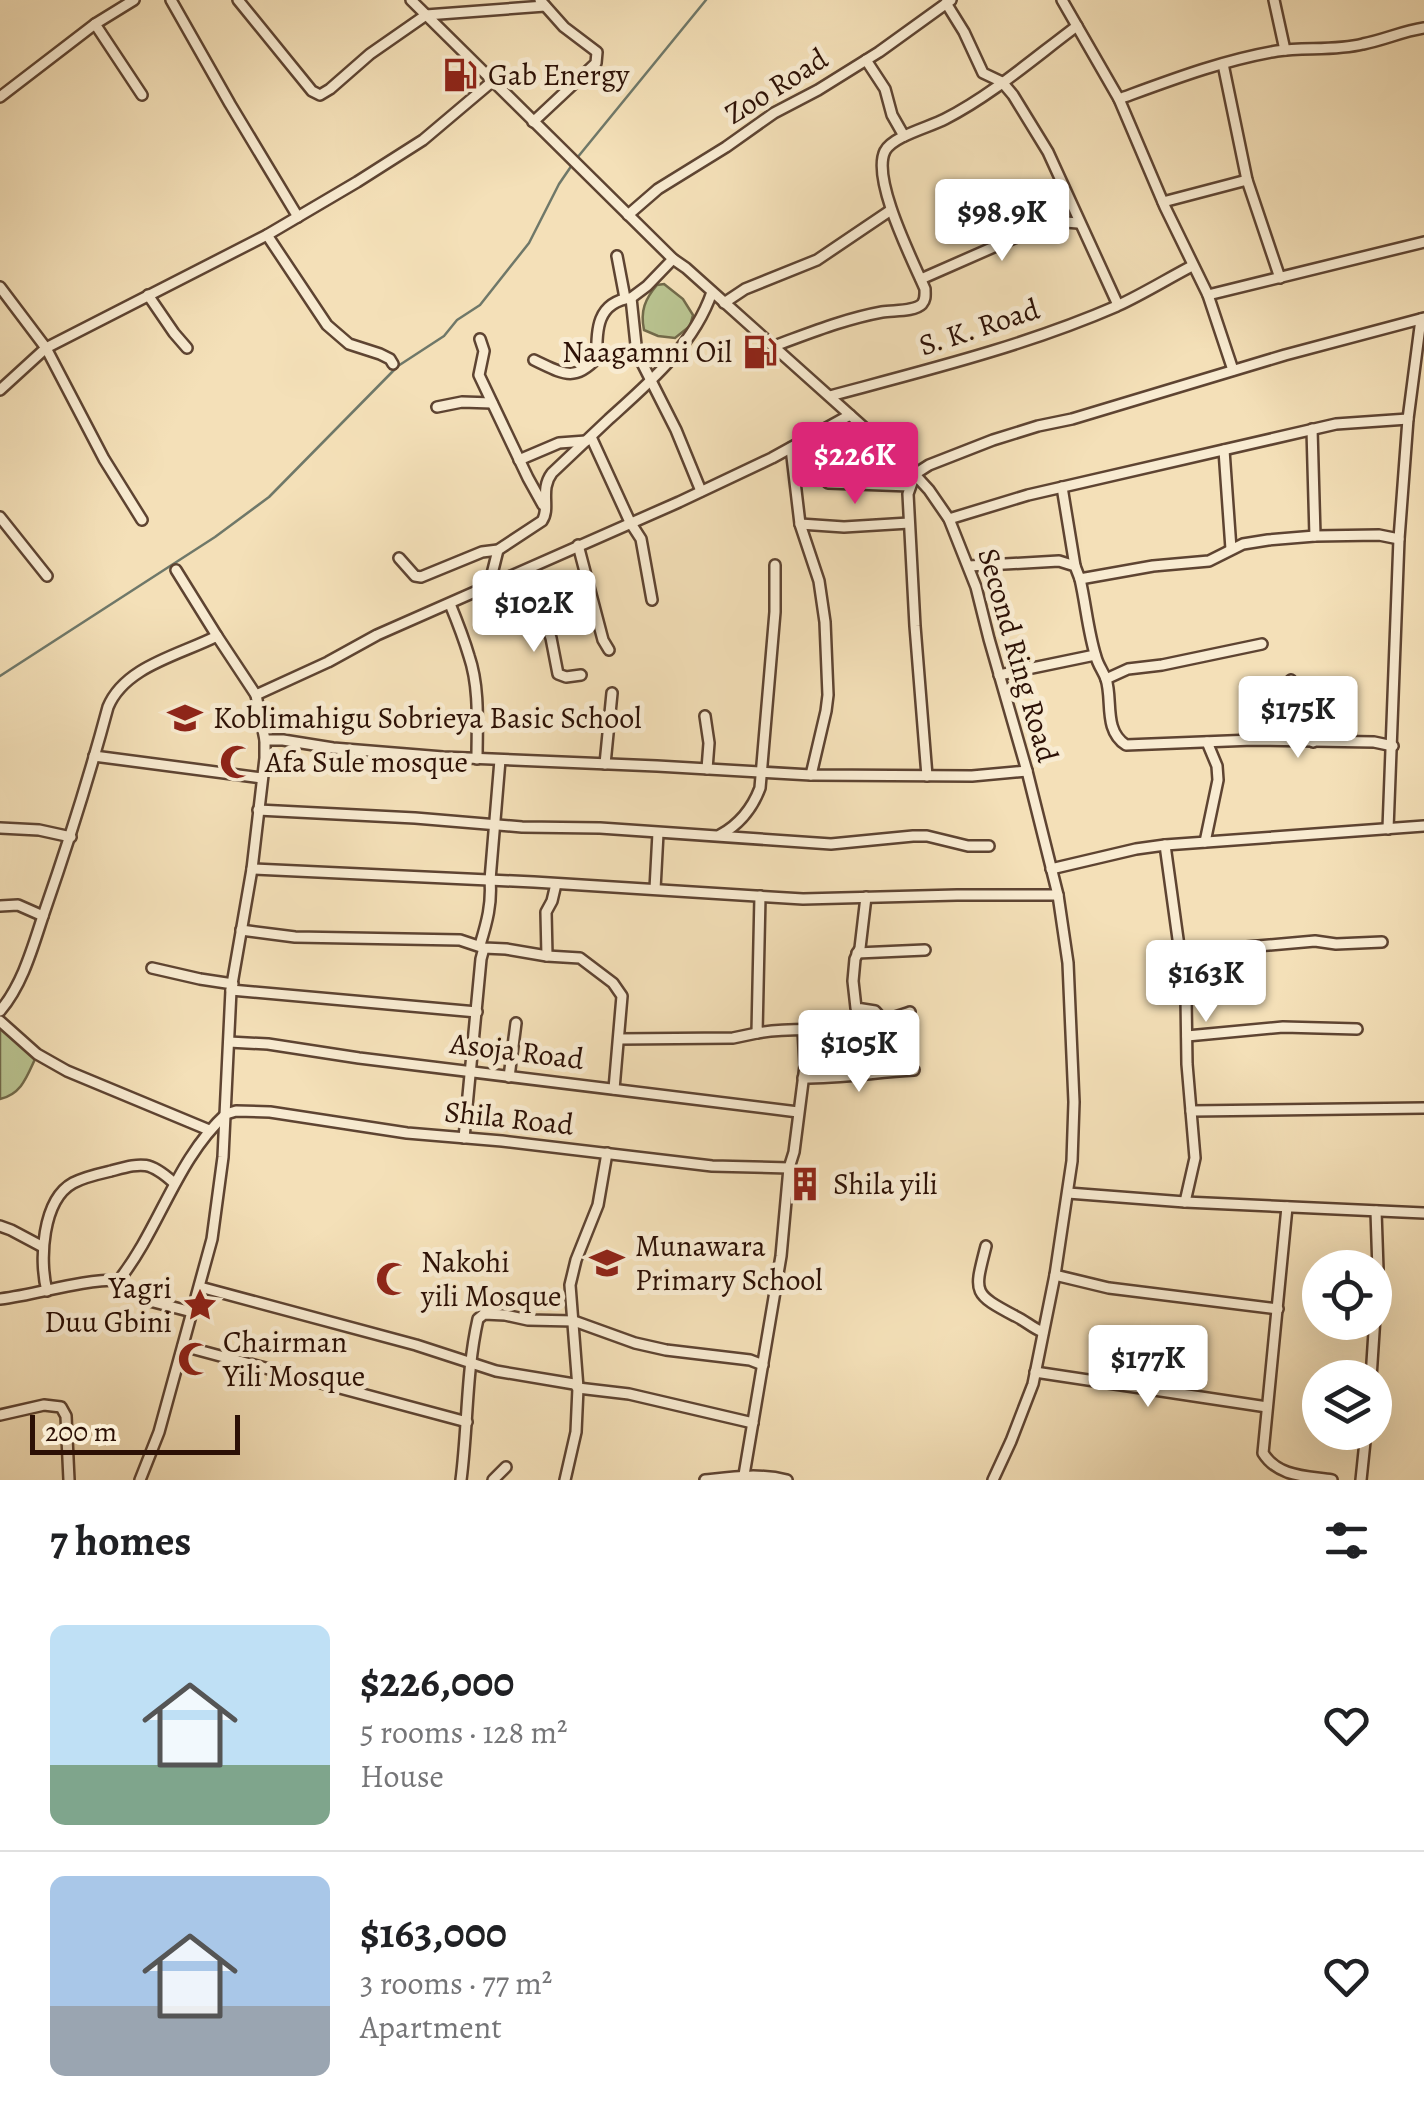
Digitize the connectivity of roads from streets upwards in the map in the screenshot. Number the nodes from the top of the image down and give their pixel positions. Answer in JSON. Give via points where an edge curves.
{"nodes":[{"id":1,"x":107,"y":0,"type":"edge"},
{"id":2,"x":134,"y":0,"type":"edge"},
{"id":3,"x":171,"y":0,"type":"edge"},
{"id":4,"x":238,"y":0,"type":"edge"},
{"id":5,"x":411,"y":0,"type":"edge"},
{"id":6,"x":1062,"y":0,"type":"edge"},
{"id":7,"x":1274,"y":0,"type":"edge"},
{"id":8,"x":949,"y":2,"type":"edge"},
{"id":9,"x":543,"y":3,"type":"edge"},
{"id":10,"x":116,"y":11,"type":"junction"},
{"id":11,"x":426,"y":15,"type":"junction"},
{"id":12,"x":95,"y":24,"type":"junction"},
{"id":13,"x":1076,"y":26,"type":"junction"},
{"id":14,"x":1424,"y":28,"type":"edge"},
{"id":15,"x":1285,"y":50,"type":"junction"},
{"id":16,"x":866,"y":60,"type":"junction"},
{"id":17,"x":1223,"y":64,"type":"junction"},
{"id":18,"x":494,"y":80,"type":"junction"},
{"id":19,"x":1002,"y":82,"type":"junction"},
{"id":20,"x":142,"y":96,"type":"dead end"},
{"id":21,"x":0,"y":97,"type":"edge"},
{"id":22,"x":1119,"y":99,"type":"junction"},
{"id":23,"x":533,"y":122,"type":"junction"},
{"id":24,"x":904,"y":136,"type":"junction"},
{"id":25,"x":1246,"y":180,"type":"junction"},
{"id":26,"x":1163,"y":202,"type":"junction"},
{"id":27,"x":891,"y":210,"type":"junction"},
{"id":28,"x":628,"y":216,"type":"junction"},
{"id":29,"x":298,"y":217,"type":"junction"},
{"id":30,"x":1078,"y":223,"type":"junction"},
{"id":31,"x":267,"y":235,"type":"junction"},
{"id":32,"x":1424,"y":242,"type":"edge"},
{"id":33,"x":617,"y":256,"type":"dead end"},
{"id":34,"x":673,"y":259,"type":"junction"},
{"id":35,"x":1192,"y":266,"type":"junction"},
{"id":36,"x":920,"y":278,"type":"junction"},
{"id":37,"x":1280,"y":278,"type":"junction"},
{"id":38,"x":0,"y":286,"type":"edge"},
{"id":39,"x":712,"y":292,"type":"junction"},
{"id":40,"x":1208,"y":295,"type":"junction"},
{"id":41,"x":148,"y":296,"type":"junction"},
{"id":42,"x":628,"y":298,"type":"junction"},
{"id":43,"x":724,"y":303,"type":"junction"},
{"id":44,"x":1118,"y":306,"type":"junction"},
{"id":45,"x":1422,"y":318,"type":"edge"},
{"id":46,"x":480,"y":339,"type":"dead end"},
{"id":47,"x":774,"y":346,"type":"junction"},
{"id":48,"x":46,"y":348,"type":"junction"},
{"id":49,"x":187,"y":348,"type":"dead end"},
{"id":50,"x":534,"y":360,"type":"dead end"},
{"id":51,"x":393,"y":364,"type":"dead end"},
{"id":52,"x":1234,"y":370,"type":"junction"},
{"id":53,"x":652,"y":382,"type":"junction"},
{"id":54,"x":0,"y":390,"type":"edge"},
{"id":55,"x":1410,"y":393,"type":"junction"},
{"id":56,"x":830,"y":396,"type":"junction"},
{"id":57,"x":1424,"y":398,"type":"edge"},
{"id":58,"x":492,"y":403,"type":"junction"},
{"id":59,"x":437,"y":407,"type":"dead end"},
{"id":60,"x":846,"y":418,"type":"junction"},
{"id":61,"x":1408,"y":419,"type":"junction"},
{"id":62,"x":1312,"y":429,"type":"junction"},
{"id":63,"x":588,"y":439,"type":"junction"},
{"id":64,"x":790,"y":448,"type":"junction"},
{"id":65,"x":1224,"y":450,"type":"junction"},
{"id":66,"x":519,"y":460,"type":"junction"},
{"id":67,"x":915,"y":474,"type":"junction"},
{"id":68,"x":828,"y":483,"type":"dead end"},
{"id":69,"x":910,"y":486,"type":"junction"},
{"id":70,"x":1062,"y":487,"type":"junction"},
{"id":71,"x":701,"y":491,"type":"junction"},
{"id":72,"x":544,"y":507,"type":"junction"},
{"id":73,"x":0,"y":517,"type":"edge"},
{"id":74,"x":948,"y":519,"type":"junction"},
{"id":75,"x":142,"y":520,"type":"dead end"},
{"id":76,"x":630,"y":522,"type":"junction"},
{"id":77,"x":910,"y":523,"type":"junction"},
{"id":78,"x":800,"y":524,"type":"junction"},
{"id":79,"x":1315,"y":536,"type":"junction"},
{"id":80,"x":1399,"y":538,"type":"junction"},
{"id":81,"x":578,"y":545,"type":"junction"},
{"id":82,"x":1231,"y":549,"type":"junction"},
{"id":83,"x":498,"y":550,"type":"junction"},
{"id":84,"x":400,"y":558,"type":"dead end"},
{"id":85,"x":776,"y":565,"type":"dead end"},
{"id":86,"x":970,"y":566,"type":"junction"},
{"id":87,"x":1075,"y":566,"type":"junction"},
{"id":88,"x":176,"y":570,"type":"dead end"},
{"id":89,"x":48,"y":576,"type":"dead end"},
{"id":90,"x":514,"y":576,"type":"junction"},
{"id":91,"x":1080,"y":579,"type":"junction"},
{"id":92,"x":489,"y":586,"type":"junction"},
{"id":93,"x":652,"y":600,"type":"dead end"},
{"id":94,"x":450,"y":604,"type":"junction"},
{"id":95,"x":217,"y":636,"type":"junction"},
{"id":96,"x":1262,"y":644,"type":"dead end"},
{"id":97,"x":608,"y":650,"type":"dead end"},
{"id":98,"x":1095,"y":655,"type":"junction"},
{"id":99,"x":581,"y":674,"type":"dead end"},
{"id":100,"x":999,"y":675,"type":"junction"},
{"id":101,"x":1106,"y":679,"type":"junction"},
{"id":102,"x":1290,"y":680,"type":"dead end"},
{"id":103,"x":256,"y":694,"type":"junction"},
{"id":104,"x":612,"y":694,"type":"dead end"},
{"id":105,"x":705,"y":716,"type":"dead end"},
{"id":106,"x":265,"y":740,"type":"junction"},
{"id":107,"x":1206,"y":742,"type":"junction"},
{"id":108,"x":1314,"y":742,"type":"junction"},
{"id":109,"x":1392,"y":746,"type":"junction"},
{"id":110,"x":94,"y":756,"type":"junction"},
{"id":111,"x":477,"y":759,"type":"junction"},
{"id":112,"x":500,"y":760,"type":"junction"},
{"id":113,"x":605,"y":764,"type":"junction"},
{"id":114,"x":707,"y":768,"type":"junction"},
{"id":115,"x":1027,"y":771,"type":"junction"},
{"id":116,"x":763,"y":772,"type":"junction"},
{"id":117,"x":810,"y":775,"type":"junction"},
{"id":118,"x":927,"y":776,"type":"junction"},
{"id":119,"x":262,"y":778,"type":"junction"},
{"id":120,"x":258,"y":810,"type":"junction"},
{"id":121,"x":494,"y":825,"type":"junction"},
{"id":122,"x":1424,"y":826,"type":"edge"},
{"id":123,"x":0,"y":828,"type":"edge"},
{"id":124,"x":1388,"y":829,"type":"junction"},
{"id":125,"x":658,"y":834,"type":"junction"},
{"id":126,"x":718,"y":836,"type":"junction"},
{"id":127,"x":71,"y":837,"type":"junction"},
{"id":128,"x":1205,"y":842,"type":"junction"},
{"id":129,"x":1165,"y":845,"type":"junction"},
{"id":130,"x":989,"y":846,"type":"dead end"},
{"id":131,"x":252,"y":869,"type":"junction"},
{"id":132,"x":1052,"y":870,"type":"junction"},
{"id":133,"x":490,"y":880,"type":"junction"},
{"id":134,"x":556,"y":884,"type":"junction"},
{"id":135,"x":655,"y":889,"type":"junction"},
{"id":136,"x":1058,"y":895,"type":"junction"},
{"id":137,"x":760,"y":896,"type":"junction"},
{"id":138,"x":866,"y":897,"type":"junction"},
{"id":139,"x":0,"y":906,"type":"edge"},
{"id":140,"x":43,"y":916,"type":"junction"},
{"id":141,"x":241,"y":930,"type":"junction"},
{"id":142,"x":1382,"y":942,"type":"dead end"},
{"id":143,"x":482,"y":946,"type":"junction"},
{"id":144,"x":925,"y":950,"type":"dead end"},
{"id":145,"x":858,"y":953,"type":"junction"},
{"id":146,"x":547,"y":956,"type":"junction"},
{"id":147,"x":1180,"y":957,"type":"junction"},
{"id":148,"x":152,"y":968,"type":"dead end"},
{"id":149,"x":232,"y":987,"type":"junction"},
{"id":150,"x":0,"y":1011,"type":"edge"},
{"id":151,"x":477,"y":1012,"type":"junction"},
{"id":152,"x":910,"y":1012,"type":"dead end"},
{"id":153,"x":883,"y":1020,"type":"junction"},
{"id":154,"x":0,"y":1021,"type":"edge"},
{"id":155,"x":516,"y":1023,"type":"dead end"},
{"id":156,"x":804,"y":1029,"type":"junction"},
{"id":157,"x":1358,"y":1029,"type":"dead end"},
{"id":158,"x":757,"y":1033,"type":"junction"},
{"id":159,"x":1186,"y":1036,"type":"junction"},
{"id":160,"x":619,"y":1039,"type":"junction"},
{"id":161,"x":229,"y":1042,"type":"junction"},
{"id":162,"x":914,"y":1070,"type":"dead end"},
{"id":163,"x":472,"y":1071,"type":"junction"},
{"id":164,"x":509,"y":1077,"type":"junction"},
{"id":165,"x":803,"y":1078,"type":"junction"},
{"id":166,"x":614,"y":1089,"type":"junction"},
{"id":167,"x":1424,"y":1108,"type":"edge"},
{"id":168,"x":1192,"y":1111,"type":"junction"},
{"id":169,"x":798,"y":1112,"type":"junction"},
{"id":170,"x":226,"y":1114,"type":"junction"},
{"id":171,"x":209,"y":1130,"type":"junction"},
{"id":172,"x":464,"y":1138,"type":"junction"},
{"id":173,"x":606,"y":1154,"type":"junction"},
{"id":174,"x":789,"y":1168,"type":"junction"},
{"id":175,"x":174,"y":1182,"type":"junction"},
{"id":176,"x":1068,"y":1193,"type":"junction"},
{"id":177,"x":1185,"y":1202,"type":"junction"},
{"id":178,"x":1287,"y":1207,"type":"junction"},
{"id":179,"x":1376,"y":1210,"type":"junction"},
{"id":180,"x":1424,"y":1213,"type":"edge"},
{"id":181,"x":0,"y":1226,"type":"edge"},
{"id":182,"x":44,"y":1246,"type":"junction"},
{"id":183,"x":986,"y":1246,"type":"dead end"},
{"id":184,"x":1054,"y":1275,"type":"junction"},
{"id":185,"x":119,"y":1280,"type":"junction"},
{"id":186,"x":200,"y":1287,"type":"junction"},
{"id":187,"x":47,"y":1291,"type":"junction"},
{"id":188,"x":2,"y":1297,"type":"edge"},
{"id":189,"x":1278,"y":1309,"type":"junction"},
{"id":190,"x":192,"y":1312,"type":"junction"},
{"id":191,"x":574,"y":1322,"type":"junction"},
{"id":192,"x":1043,"y":1332,"type":"junction"},
{"id":193,"x":183,"y":1346,"type":"junction"},
{"id":194,"x":1372,"y":1360,"type":"edge"},
{"id":195,"x":469,"y":1364,"type":"junction"},
{"id":196,"x":763,"y":1365,"type":"junction"},
{"id":197,"x":1035,"y":1372,"type":"junction"},
{"id":198,"x":578,"y":1388,"type":"junction"},
{"id":199,"x":1267,"y":1407,"type":"junction"},
{"id":200,"x":0,"y":1415,"type":"edge"},
{"id":201,"x":467,"y":1422,"type":"junction"},
{"id":202,"x":753,"y":1423,"type":"junction"},
{"id":203,"x":1364,"y":1450,"type":"edge"},
{"id":204,"x":506,"y":1467,"type":"dead end"},
{"id":205,"x":744,"y":1476,"type":"junction"},
{"id":206,"x":69,"y":1480,"type":"edge"},
{"id":207,"x":140,"y":1480,"type":"edge"},
{"id":208,"x":461,"y":1480,"type":"edge"},
{"id":209,"x":493,"y":1480,"type":"edge"},
{"id":210,"x":565,"y":1480,"type":"edge"},
{"id":211,"x":705,"y":1480,"type":"edge"},
{"id":212,"x":787,"y":1480,"type":"edge"},
{"id":213,"x":992,"y":1480,"type":"edge"},
{"id":214,"x":1332,"y":1480,"type":"edge"},
{"id":215,"x":1361,"y":1480,"type":"edge"}],
"edges":[{"from":1,"to":10,"type":"street"},
{"from":2,"to":10,"type":"street"},
{"from":3,"to":29,"type":"street"},
{"from":4,"to":11,"type":"street","via":[[320,94]]},
{"from":5,"to":11,"type":"street","name":"Second Ring Road"},
{"from":6,"to":13,"type":"street"},
{"from":7,"to":15,"type":"street"},
{"from":8,"to":16,"type":"street","name":"Zoo Road"},
{"from":8,"to":19,"type":"street","via":[[983,73]]},
{"from":9,"to":11,"type":"street"},
{"from":9,"to":23,"type":"street","via":[[598,58]]},
{"from":10,"to":12,"type":"street"},
{"from":11,"to":18,"type":"street","name":"Second Ring Road"},
{"from":12,"to":20,"type":"street"},
{"from":12,"to":21,"type":"street"},
{"from":13,"to":19,"type":"street"},
{"from":13,"to":22,"type":"street"},
{"from":14,"to":15,"type":"street","via":[[1362,45]]},
{"from":15,"to":17,"type":"street"},
{"from":16,"to":24,"type":"street"},
{"from":16,"to":28,"type":"street","name":"Zoo Road","via":[[658,189]]},
{"from":17,"to":22,"type":"street"},
{"from":17,"to":25,"type":"street"},
{"from":18,"to":23,"type":"street","name":"Second Ring Road"},
{"from":18,"to":29,"type":"street","via":[[423,140]]},
{"from":19,"to":24,"type":"street","via":[[948,118]]},
{"from":19,"to":30,"type":"street","via":[[1048,152]]},
{"from":22,"to":26,"type":"street"},
{"from":23,"to":28,"type":"street","name":"Second Ring Road"},
{"from":24,"to":27,"type":"street","via":[[883,159]]},
{"from":25,"to":26,"type":"street"},
{"from":25,"to":37,"type":"street"},
{"from":26,"to":35,"type":"street"},
{"from":27,"to":36,"type":"street"},
{"from":27,"to":43,"type":"street","via":[[817,260]]},
{"from":28,"to":34,"type":"street","name":"Second Ring Road"},
{"from":29,"to":31,"type":"street"},
{"from":30,"to":36,"type":"street","via":[[1053,221]]},
{"from":30,"to":44,"type":"street"},
{"from":31,"to":41,"type":"street"},
{"from":31,"to":51,"type":"street","via":[[335,334]]},
{"from":32,"to":37,"type":"street"},
{"from":33,"to":42,"type":"street"},
{"from":34,"to":39,"type":"street","name":"Second Ring Road"},
{"from":34,"to":42,"type":"street"},
{"from":35,"to":40,"type":"street"},
{"from":35,"to":44,"type":"street","name":"S. K. Road"},
{"from":36,"to":47,"type":"street","via":[[925,300],[916,307],[854,317]]},
{"from":37,"to":40,"type":"street"},
{"from":38,"to":48,"type":"street"},
{"from":39,"to":43,"type":"street","name":"Second Ring Road"},
{"from":39,"to":53,"type":"street","via":[[689,337]]},
{"from":40,"to":52,"type":"street"},
{"from":41,"to":48,"type":"street"},
{"from":41,"to":49,"type":"street"},
{"from":42,"to":50,"type":"street","via":[[600,320],[598,358],[586,370],[562,373]]},
{"from":42,"to":53,"type":"street","via":[[636,345]]},
{"from":43,"to":47,"type":"street","name":"Second Ring Road"},
{"from":44,"to":56,"type":"street","name":"S. K. Road","via":[[977,356]]},
{"from":45,"to":52,"type":"street"},
{"from":45,"to":55,"type":"street"},
{"from":46,"to":58,"type":"street","via":[[479,375]]},
{"from":47,"to":56,"type":"street","name":"Second Ring Road"},
{"from":48,"to":54,"type":"street"},
{"from":48,"to":75,"type":"street"},
{"from":52,"to":67,"type":"street","via":[[993,440]]},
{"from":53,"to":63,"type":"street"},
{"from":53,"to":71,"type":"street"},
{"from":55,"to":57,"type":"street"},
{"from":55,"to":61,"type":"street"},
{"from":56,"to":60,"type":"street","name":"Second Ring Road"},
{"from":58,"to":59,"type":"street"},
{"from":58,"to":66,"type":"street"},
{"from":60,"to":64,"type":"street"},
{"from":60,"to":67,"type":"street","name":"Second Ring Road"},
{"from":61,"to":62,"type":"street"},
{"from":61,"to":80,"type":"street"},
{"from":62,"to":65,"type":"street"},
{"from":62,"to":79,"type":"street"},
{"from":63,"to":66,"type":"street"},
{"from":63,"to":72,"type":"street","via":[[547,479]]},
{"from":63,"to":76,"type":"street"},
{"from":64,"to":71,"type":"street"},
{"from":64,"to":78,"type":"street"},
{"from":65,"to":70,"type":"street"},
{"from":65,"to":82,"type":"street"},
{"from":66,"to":72,"type":"street"},
{"from":67,"to":69,"type":"street"},
{"from":67,"to":74,"type":"street","name":"Second Ring Road"},
{"from":68,"to":69,"type":"street"},
{"from":69,"to":77,"type":"street"},
{"from":70,"to":74,"type":"street"},
{"from":70,"to":87,"type":"street"},
{"from":71,"to":76,"type":"street"},
{"from":72,"to":83,"type":"street","via":[[542,521]]},
{"from":73,"to":89,"type":"street"},
{"from":74,"to":86,"type":"street","name":"Second Ring Road"},
{"from":76,"to":81,"type":"street"},
{"from":76,"to":93,"type":"street","via":[[644,549]]},
{"from":77,"to":78,"type":"street"},
{"from":77,"to":118,"type":"street"},
{"from":78,"to":117,"type":"street","via":[[821,591],[827,683]]},
{"from":79,"to":80,"type":"street"},
{"from":79,"to":82,"type":"street"},
{"from":80,"to":109,"type":"street"},
{"from":81,"to":90,"type":"street"},
{"from":81,"to":97,"type":"street"},
{"from":82,"to":91,"type":"street","via":[[1209,561]]},
{"from":83,"to":84,"type":"street","via":[[421,577]]},
{"from":83,"to":92,"type":"street"},
{"from":85,"to":116,"type":"street"},
{"from":86,"to":87,"type":"street"},
{"from":86,"to":100,"type":"street","name":"Second Ring Road"},
{"from":87,"to":91,"type":"street"},
{"from":88,"to":95,"type":"street"},
{"from":90,"to":92,"type":"street"},
{"from":90,"to":99,"type":"street","via":[[540,609],[558,674]]},
{"from":91,"to":98,"type":"street"},
{"from":92,"to":94,"type":"street"},
{"from":94,"to":103,"type":"street"},
{"from":94,"to":111,"type":"street","via":[[470,658]]},
{"from":95,"to":103,"type":"street"},
{"from":95,"to":110,"type":"street","via":[[124,682],[111,700]]},
{"from":96,"to":101,"type":"street"},
{"from":98,"to":100,"type":"street"},
{"from":98,"to":101,"type":"street"},
{"from":100,"to":115,"type":"street","name":"Second Ring Road"},
{"from":101,"to":107,"type":"street","via":[[1115,734],[1126,745]]},
{"from":102,"to":108,"type":"street","via":[[1311,710]]},
{"from":103,"to":106,"type":"street"},
{"from":104,"to":113,"type":"street"},
{"from":105,"to":114,"type":"street"},
{"from":106,"to":111,"type":"street"},
{"from":106,"to":119,"type":"street"},
{"from":107,"to":108,"type":"street"},
{"from":107,"to":128,"type":"street","via":[[1218,780]]},
{"from":108,"to":109,"type":"street"},
{"from":109,"to":124,"type":"street"},
{"from":110,"to":119,"type":"street"},
{"from":110,"to":127,"type":"street"},
{"from":111,"to":112,"type":"street"},
{"from":112,"to":113,"type":"street"},
{"from":112,"to":121,"type":"street"},
{"from":113,"to":114,"type":"street"},
{"from":114,"to":116,"type":"street"},
{"from":115,"to":118,"type":"street"},
{"from":115,"to":132,"type":"street","name":"Second Ring Road"},
{"from":116,"to":117,"type":"street"},
{"from":116,"to":126,"type":"street","via":[[756,800],[737,825]]},
{"from":117,"to":118,"type":"street"},
{"from":119,"to":120,"type":"street"},
{"from":120,"to":121,"type":"street"},
{"from":120,"to":131,"type":"street"},
{"from":121,"to":125,"type":"street"},
{"from":121,"to":133,"type":"street"},
{"from":122,"to":124,"type":"street"},
{"from":123,"to":127,"type":"street"},
{"from":124,"to":128,"type":"street"},
{"from":125,"to":126,"type":"street"},
{"from":125,"to":135,"type":"street"},
{"from":126,"to":130,"type":"street","via":[[831,844],[927,836]]},
{"from":127,"to":140,"type":"street"},
{"from":128,"to":129,"type":"street"},
{"from":129,"to":132,"type":"street"},
{"from":129,"to":147,"type":"street"},
{"from":131,"to":133,"type":"street"},
{"from":131,"to":141,"type":"street"},
{"from":132,"to":136,"type":"street","name":"Second Ring Road"},
{"from":133,"to":134,"type":"street"},
{"from":133,"to":143,"type":"street"},
{"from":134,"to":135,"type":"street"},
{"from":134,"to":146,"type":"street","via":[[546,912]]},
{"from":135,"to":137,"type":"street"},
{"from":136,"to":138,"type":"street"},
{"from":136,"to":176,"type":"street","name":"Second Ring Road","via":[[1072,1028]]},
{"from":137,"to":138,"type":"street"},
{"from":137,"to":158,"type":"street"},
{"from":138,"to":145,"type":"street"},
{"from":139,"to":140,"type":"street","via":[[18,904]]},
{"from":140,"to":150,"type":"street","via":[[15,990]]},
{"from":141,"to":143,"type":"street"},
{"from":141,"to":149,"type":"street"},
{"from":142,"to":147,"type":"street","via":[[1315,941]]},
{"from":143,"to":146,"type":"street"},
{"from":143,"to":151,"type":"street"},
{"from":144,"to":145,"type":"street"},
{"from":145,"to":153,"type":"street","via":[[856,1008],[876,1011]]},
{"from":146,"to":160,"type":"street","via":[[580,958],[620,991]]},
{"from":147,"to":159,"type":"street"},
{"from":148,"to":149,"type":"street"},
{"from":149,"to":151,"type":"street"},
{"from":149,"to":161,"type":"street"},
{"from":151,"to":163,"type":"street"},
{"from":152,"to":153,"type":"street"},
{"from":153,"to":156,"type":"street"},
{"from":154,"to":171,"type":"street","via":[[66,1070]]},
{"from":155,"to":164,"type":"street"},
{"from":156,"to":158,"type":"street"},
{"from":156,"to":165,"type":"street"},
{"from":157,"to":159,"type":"street","via":[[1283,1027]]},
{"from":158,"to":160,"type":"street"},
{"from":159,"to":168,"type":"street"},
{"from":160,"to":166,"type":"street"},
{"from":161,"to":163,"type":"street","name":"Asoja Road"},
{"from":161,"to":170,"type":"street"},
{"from":162,"to":165,"type":"street"},
{"from":163,"to":164,"type":"street","name":"Asoja Road"},
{"from":163,"to":172,"type":"street"},
{"from":164,"to":166,"type":"street","name":"Asoja Road"},
{"from":165,"to":169,"type":"street"},
{"from":166,"to":169,"type":"street","name":"Asoja Road"},
{"from":167,"to":168,"type":"street"},
{"from":168,"to":177,"type":"street","via":[[1196,1158]]},
{"from":169,"to":174,"type":"street"},
{"from":170,"to":171,"type":"street"},
{"from":170,"to":172,"type":"street","name":"Shila Road","via":[[270,1112]]},
{"from":170,"to":186,"type":"street"},
{"from":171,"to":175,"type":"street"},
{"from":172,"to":173,"type":"street","name":"Shila Road"},
{"from":173,"to":174,"type":"street","name":"Shila Road"},
{"from":173,"to":191,"type":"street","via":[[598,1205],[573,1268]]},
{"from":174,"to":196,"type":"street"},
{"from":175,"to":182,"type":"street","via":[[142,1164],[72,1183],[56,1202]]},
{"from":175,"to":185,"type":"street"},
{"from":176,"to":177,"type":"street"},
{"from":176,"to":184,"type":"street","name":"Second Ring Road"},
{"from":177,"to":178,"type":"street"},
{"from":178,"to":179,"type":"street"},
{"from":178,"to":189,"type":"street"},
{"from":179,"to":180,"type":"street"},
{"from":179,"to":194,"type":"street"},
{"from":181,"to":182,"type":"street"},
{"from":182,"to":187,"type":"street"},
{"from":183,"to":192,"type":"street","via":[[980,1291]]},
{"from":184,"to":189,"type":"street"},
{"from":184,"to":192,"type":"street","name":"Second Ring Road"},
{"from":185,"to":187,"type":"street"},
{"from":185,"to":190,"type":"street","via":[[146,1300]]},
{"from":186,"to":190,"type":"street"},
{"from":186,"to":195,"type":"street"},
{"from":187,"to":188,"type":"street"},
{"from":189,"to":199,"type":"street"},
{"from":190,"to":193,"type":"street"},
{"from":191,"to":195,"type":"street","via":[[480,1315]]},
{"from":191,"to":196,"type":"street","via":[[635,1344]]},
{"from":191,"to":198,"type":"street"},
{"from":192,"to":197,"type":"street","name":"Second Ring Road"},
{"from":193,"to":201,"type":"street"},
{"from":193,"to":207,"type":"street"},
{"from":195,"to":198,"type":"street"},
{"from":195,"to":201,"type":"street"},
{"from":196,"to":202,"type":"street"},
{"from":197,"to":199,"type":"street"},
{"from":197,"to":213,"type":"street","name":"Second Ring Road"},
{"from":198,"to":202,"type":"street"},
{"from":198,"to":210,"type":"street"},
{"from":199,"to":214,"type":"street","via":[[1263,1453],[1271,1465]]},
{"from":200,"to":206,"type":"street","via":[[61,1407]]},
{"from":201,"to":208,"type":"street"},
{"from":202,"to":205,"type":"street"},
{"from":203,"to":215,"type":"street"},
{"from":204,"to":209,"type":"street"},
{"from":205,"to":211,"type":"street"},
{"from":205,"to":212,"type":"street"}]}
